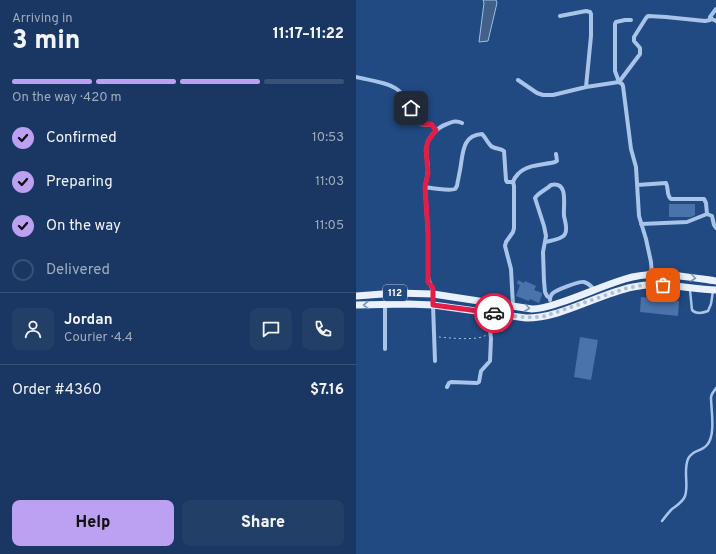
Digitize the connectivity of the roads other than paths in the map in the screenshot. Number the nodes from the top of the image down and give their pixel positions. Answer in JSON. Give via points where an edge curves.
{"nodes":[{"id":1,"x":716,"y":9,"type":"edge"},
{"id":2,"x":560,"y":16,"type":"dead end"},
{"id":3,"x":710,"y":18,"type":"junction"},
{"id":4,"x":631,"y":20,"type":"dead end"},
{"id":5,"x":716,"y":21,"type":"edge"},
{"id":6,"x":356,"y":77,"type":"edge"},
{"id":7,"x":518,"y":80,"type":"dead end"},
{"id":8,"x":619,"y":82,"type":"junction"},
{"id":9,"x":586,"y":88,"type":"junction"},
{"id":10,"x":462,"y":123,"type":"dead end"},
{"id":11,"x":436,"y":130,"type":"junction"},
{"id":12,"x":556,"y":154,"type":"dead end"},
{"id":13,"x":513,"y":182,"type":"junction"},
{"id":14,"x":637,"y":185,"type":"junction"},
{"id":15,"x":425,"y":187,"type":"junction"},
{"id":16,"x":707,"y":214,"type":"junction"},
{"id":17,"x":642,"y":224,"type":"junction"},
{"id":18,"x":716,"y":228,"type":"edge"},
{"id":19,"x":545,"y":242,"type":"junction"},
{"id":20,"x":652,"y":275,"type":"junction"},
{"id":21,"x":716,"y":281,"type":"edge"},
{"id":22,"x":690,"y":287,"type":"junction"},
{"id":23,"x":594,"y":290,"type":"junction"},
{"id":24,"x":715,"y":290,"type":"edge"},
{"id":25,"x":433,"y":294,"type":"junction"},
{"id":26,"x":356,"y":296,"type":"edge"},
{"id":27,"x":550,"y":298,"type":"junction"},
{"id":28,"x":386,"y":304,"type":"junction"},
{"id":29,"x":356,"y":305,"type":"edge"},
{"id":30,"x":433,"y":305,"type":"junction"},
{"id":31,"x":513,"y":306,"type":"junction"},
{"id":32,"x":549,"y":306,"type":"junction"},
{"id":33,"x":493,"y":313,"type":"junction"},
{"id":34,"x":386,"y":349,"type":"dead end"},
{"id":35,"x":435,"y":361,"type":"dead end"},
{"id":36,"x":447,"y":387,"type":"dead end"},
{"id":37,"x":716,"y":388,"type":"edge"},
{"id":38,"x":662,"y":521,"type":"dead end"}],
"edges":[{"from":1,"to":3,"type":"street"},
{"from":2,"to":9,"type":"street","via":[[586,11],[591,14]]},
{"from":3,"to":5,"type":"street"},
{"from":3,"to":8,"type":"street","via":[[705,21],[648,16],[634,37],[640,54]]},
{"from":4,"to":8,"type":"street","via":[[616,22],[615,71]]},
{"from":6,"to":11,"type":"street","via":[[396,89],[402,94],[417,121],[420,124],[431,124]]},
{"from":7,"to":9,"type":"street","via":[[537,94],[543,95]]},
{"from":8,"to":9,"type":"street"},
{"from":8,"to":14,"type":"street","via":[[624,90]]},
{"from":10,"to":11,"type":"street","via":[[453,121]]},
{"from":11,"to":15,"type":"street","via":[[427,144],[428,173]]},
{"from":12,"to":13,"type":"street","via":[[557,161],[527,168],[518,174]]},
{"from":13,"to":15,"type":"street","via":[[506,180],[504,151],[492,147],[482,134],[470,138],[464,145],[456,188]]},
{"from":13,"to":31,"type":"street","via":[[514,228],[505,246],[511,269]]},
{"from":14,"to":16,"type":"street","via":[[666,184],[671,199],[704,199]]},
{"from":14,"to":17,"type":"street"},
{"from":15,"to":25,"type":"street","via":[[428,282],[433,288]]},
{"from":16,"to":17,"type":"street","via":[[687,222]]},
{"from":16,"to":18,"type":"street","via":[[712,216]]},
{"from":17,"to":20,"type":"street"},
{"from":19,"to":19,"type":"street","via":[[559,239],[565,234],[564,196],[563,189],[558,184],[551,185],[535,198],[544,226]]},
{"from":19,"to":27,"type":"street","via":[[545,292]]},
{"from":20,"to":21,"type":"main road","number":"112","one_way":true},
{"from":20,"to":23,"type":"main road","number":"112","via":[[636,276]]},
{"from":22,"to":24,"type":"main road","number":"112"},
{"from":22,"to":24,"type":"lane","via":[[692,310],[697,312],[708,311]]},
{"from":22,"to":33,"type":"main road","number":"112","via":[[649,284],[634,287],[536,318]]},
{"from":23,"to":27,"type":"street","via":[[585,282],[580,282],[557,290]]},
{"from":23,"to":32,"type":"main road","number":"112"},
{"from":25,"to":26,"type":"main road","number":"112"},
{"from":25,"to":30,"type":"main road"},
{"from":25,"to":31,"type":"main road","number":"112"},
{"from":27,"to":32,"type":"street"},
{"from":28,"to":29,"type":"main road","number":"112","one_way":true},
{"from":28,"to":30,"type":"main road","number":"112"},
{"from":28,"to":34,"type":"street"},
{"from":30,"to":33,"type":"main road","number":"112"},
{"from":30,"to":35,"type":"street"},
{"from":31,"to":32,"type":"main road","number":"112","one_way":true,"via":[[532,309]]},
{"from":33,"to":36,"type":"street","via":[[490,361],[481,371],[479,382],[451,382]]},
{"from":37,"to":38,"type":"lane","via":[[711,397],[711,438],[708,445],[692,453],[687,460],[686,495]]}]}
